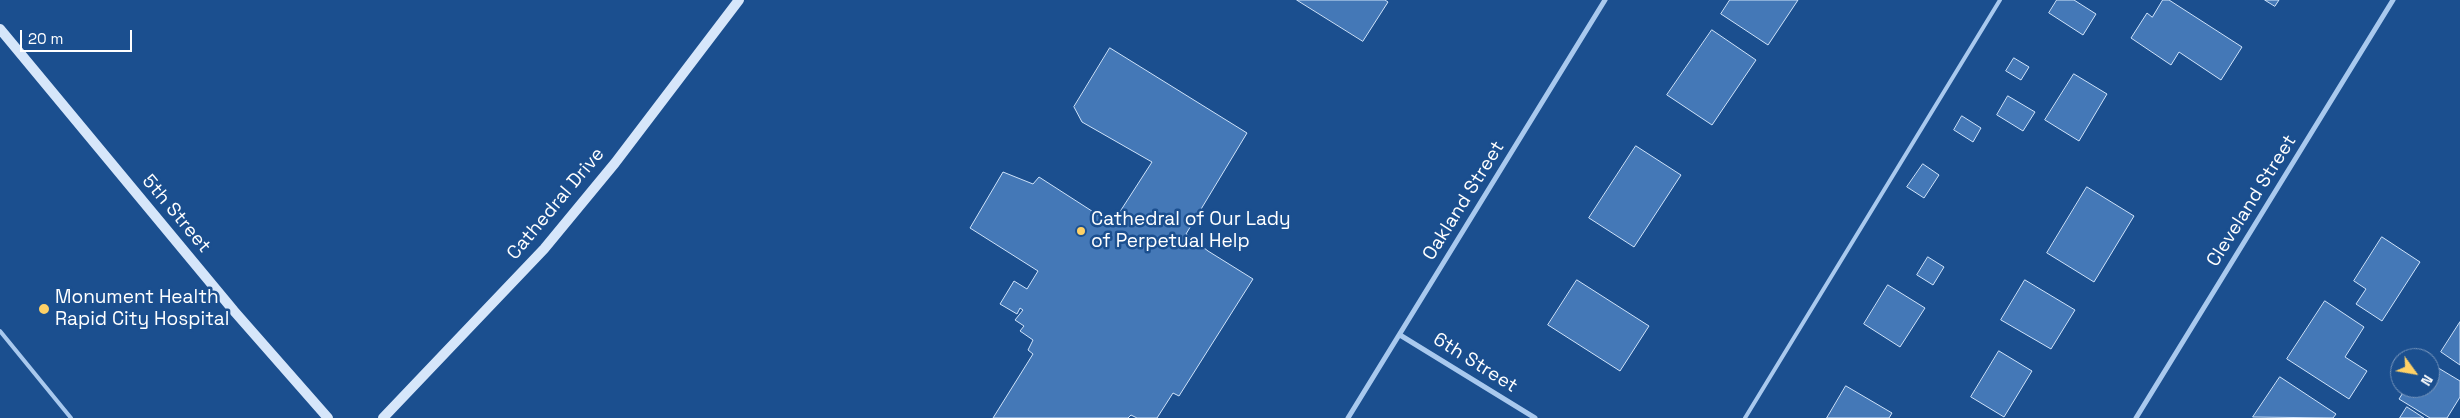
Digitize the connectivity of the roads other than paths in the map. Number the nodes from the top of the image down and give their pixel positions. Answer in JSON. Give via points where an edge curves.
{"nodes":[{"id":1,"x":739,"y":0,"type":"edge"},
{"id":2,"x":1605,"y":0,"type":"edge"},
{"id":3,"x":2000,"y":0,"type":"edge"},
{"id":4,"x":2393,"y":0,"type":"edge"},
{"id":5,"x":0,"y":29,"type":"edge"},
{"id":6,"x":0,"y":331,"type":"edge"},
{"id":7,"x":1400,"y":335,"type":"junction"},
{"id":8,"x":71,"y":418,"type":"edge"},
{"id":9,"x":328,"y":418,"type":"edge"},
{"id":10,"x":383,"y":418,"type":"edge"},
{"id":11,"x":1348,"y":418,"type":"edge"},
{"id":12,"x":1535,"y":418,"type":"edge"},
{"id":13,"x":1745,"y":418,"type":"edge"},
{"id":14,"x":2136,"y":418,"type":"edge"}],
"edges":[{"from":1,"to":10,"type":"main road","name":"Cathedral Drive","via":[[626,149],[544,248]]},
{"from":2,"to":7,"type":"street","name":"Oakland Street"},
{"from":3,"to":13,"type":"lane"},
{"from":4,"to":14,"type":"street","name":"Cleveland Street"},
{"from":5,"to":9,"type":"main road","name":"5th Street","via":[[234,311]]},
{"from":6,"to":8,"type":"lane"},
{"from":7,"to":11,"type":"street","name":"Oakland Street"},
{"from":7,"to":12,"type":"street","name":"6th Street"}]}
